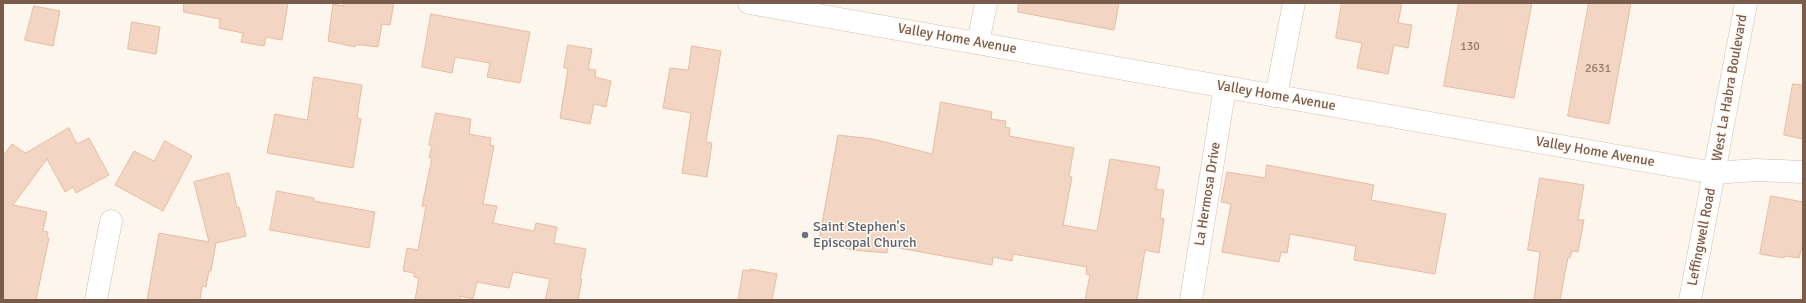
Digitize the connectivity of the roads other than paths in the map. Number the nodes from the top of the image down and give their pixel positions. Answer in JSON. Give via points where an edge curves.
{"nodes":[{"id":1,"x":749,"y":3,"type":"edge"},
{"id":2,"x":986,"y":3,"type":"edge"},
{"id":3,"x":1294,"y":3,"type":"edge"},
{"id":4,"x":1746,"y":3,"type":"edge"},
{"id":5,"x":978,"y":43,"type":"junction"},
{"id":6,"x":1225,"y":87,"type":"junction"},
{"id":7,"x":1276,"y":96,"type":"junction"},
{"id":8,"x":1803,"y":172,"type":"edge"},
{"id":9,"x":1714,"y":173,"type":"junction"},
{"id":10,"x":111,"y":221,"type":"dead end"},
{"id":11,"x":96,"y":300,"type":"edge"},
{"id":12,"x":1191,"y":300,"type":"edge"},
{"id":13,"x":1690,"y":300,"type":"edge"}],
"edges":[{"from":1,"to":5,"type":"street","name":"Valley Home Avenue"},
{"from":2,"to":5,"type":"street"},
{"from":3,"to":7,"type":"street"},
{"from":4,"to":9,"type":"street","name":"West La Habra Boulevard"},
{"from":5,"to":6,"type":"street","name":"Valley Home Avenue"},
{"from":6,"to":7,"type":"street","name":"Valley Home Avenue"},
{"from":6,"to":12,"type":"street","name":"La Hermosa Drive"},
{"from":7,"to":9,"type":"street","name":"Valley Home Avenue"},
{"from":8,"to":9,"type":"street","name":"Valley Home Avenue","via":[[1756,170]]},
{"from":9,"to":13,"type":"street","name":"Leffingwell Road"},
{"from":10,"to":11,"type":"street"}]}
